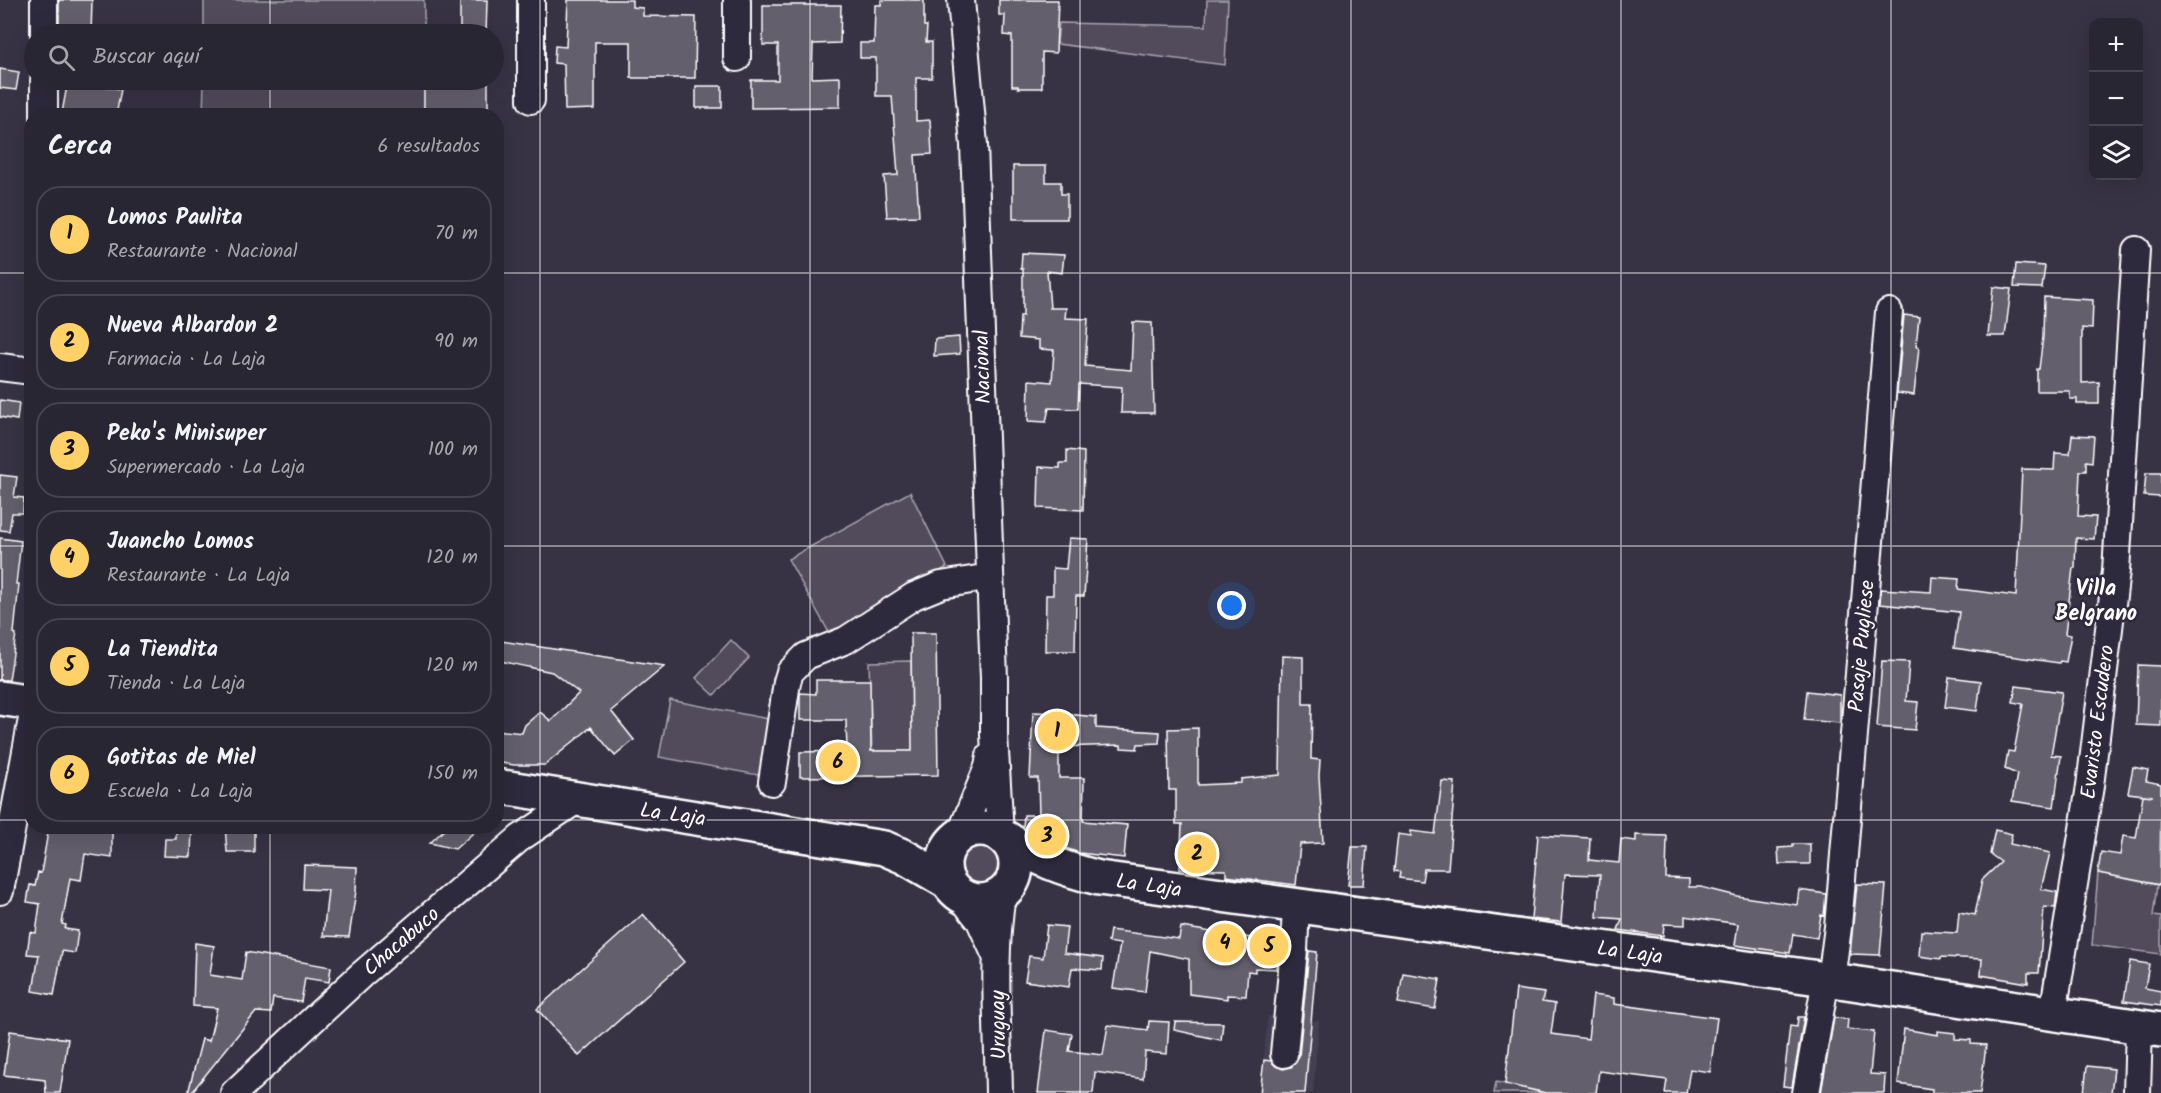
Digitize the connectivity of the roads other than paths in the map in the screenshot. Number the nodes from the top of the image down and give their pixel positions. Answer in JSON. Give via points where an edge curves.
{"nodes":[{"id":1,"x":44,"y":0,"type":"edge"},
{"id":2,"x":531,"y":0,"type":"edge"},
{"id":3,"x":737,"y":0,"type":"edge"},
{"id":4,"x":961,"y":0,"type":"edge"},
{"id":5,"x":44,"y":24,"type":"edge"},
{"id":6,"x":737,"y":58,"type":"dead end"},
{"id":7,"x":44,"y":90,"type":"edge"},
{"id":8,"x":531,"y":100,"type":"dead end"},
{"id":9,"x":44,"y":108,"type":"edge"},
{"id":10,"x":2136,"y":250,"type":"dead end"},
{"id":11,"x":1889,"y":312,"type":"dead end"},
{"id":12,"x":0,"y":367,"type":"edge"},
{"id":13,"x":24,"y":370,"type":"edge"},
{"id":14,"x":990,"y":577,"type":"junction"},
{"id":15,"x":0,"y":698,"type":"edge"},
{"id":16,"x":24,"y":702,"type":"edge"},
{"id":17,"x":994,"y":735,"type":"junction"},
{"id":18,"x":24,"y":761,"type":"edge"},
{"id":19,"x":772,"y":782,"type":"dead end"},
{"id":20,"x":504,"y":787,"type":"edge"},
{"id":21,"x":577,"y":800,"type":"junction"},
{"id":22,"x":957,"y":835,"type":"junction"},
{"id":23,"x":1003,"y":836,"type":"junction"},
{"id":24,"x":884,"y":848,"type":"junction"},
{"id":25,"x":1099,"y":878,"type":"junction"},
{"id":26,"x":953,"y":889,"type":"junction"},
{"id":27,"x":0,"y":891,"type":"edge"},
{"id":28,"x":1004,"y":892,"type":"junction"},
{"id":29,"x":1296,"y":906,"type":"junction"},
{"id":30,"x":997,"y":957,"type":"junction"},
{"id":31,"x":1828,"y":979,"type":"junction"},
{"id":32,"x":2053,"y":1013,"type":"junction"},
{"id":33,"x":2150,"y":1029,"type":"edge"},
{"id":34,"x":1284,"y":1054,"type":"dead end"},
{"id":35,"x":234,"y":1093,"type":"edge"},
{"id":36,"x":999,"y":1093,"type":"edge"},
{"id":37,"x":1806,"y":1093,"type":"edge"},
{"id":38,"x":2137,"y":1093,"type":"edge"}],
"edges":[{"from":1,"to":5,"type":"street"},
{"from":2,"to":8,"type":"street"},
{"from":3,"to":6,"type":"street"},
{"from":4,"to":14,"type":"street","name":"Nacional","via":[[974,146]]},
{"from":7,"to":9,"type":"street"},
{"from":10,"to":32,"type":"street","name":"Evaristo Escudero","via":[[2116,571],[2090,786]]},
{"from":11,"to":31,"type":"street","name":"Pasaje Pugliese","via":[[1839,927]]},
{"from":12,"to":13,"type":"street"},
{"from":14,"to":17,"type":"street","name":"Nacional"},
{"from":14,"to":19,"type":"street","via":[[941,585],[914,596],[846,640],[796,664],[787,682]]},
{"from":15,"to":16,"type":"main road"},
{"from":17,"to":22,"type":"street","name":"Nacional","via":[[988,767]]},
{"from":17,"to":23,"type":"street","name":"Nacional"},
{"from":18,"to":27,"type":"street"},
{"from":20,"to":21,"type":"main road","name":"La Laja"},
{"from":21,"to":24,"type":"main road","name":"La Laja"},
{"from":21,"to":35,"type":"street","name":"Chacabuco","via":[[520,838],[361,975]]},
{"from":22,"to":23,"type":"main road","via":[[980,828]]},
{"from":22,"to":24,"type":"main road","name":"La Laja","via":[[914,846]]},
{"from":22,"to":26,"type":"main road","via":[[945,851],[943,866]]},
{"from":23,"to":25,"type":"main road","name":"La Laja","via":[[1030,855]]},
{"from":23,"to":28,"type":"main road","via":[[1015,854],[1016,873]]},
{"from":24,"to":26,"type":"main road","name":"La Laja"},
{"from":25,"to":28,"type":"main road","name":"La Laja","via":[[1031,882]]},
{"from":25,"to":29,"type":"main road","name":"La Laja"},
{"from":26,"to":28,"type":"main road","via":[[974,901],[988,901]]},
{"from":26,"to":30,"type":"street","name":"Uruguay","via":[[980,921]]},
{"from":28,"to":30,"type":"street","name":"Uruguay"},
{"from":29,"to":31,"type":"main road","name":"La Laja"},
{"from":29,"to":34,"type":"street"},
{"from":30,"to":36,"type":"street","name":"Uruguay"},
{"from":31,"to":32,"type":"main road","name":"La Laja"},
{"from":31,"to":37,"type":"street","name":"Pasaje Pugliese"},
{"from":32,"to":33,"type":"main road","name":"La Laja"},
{"from":33,"to":38,"type":"street"}]}
